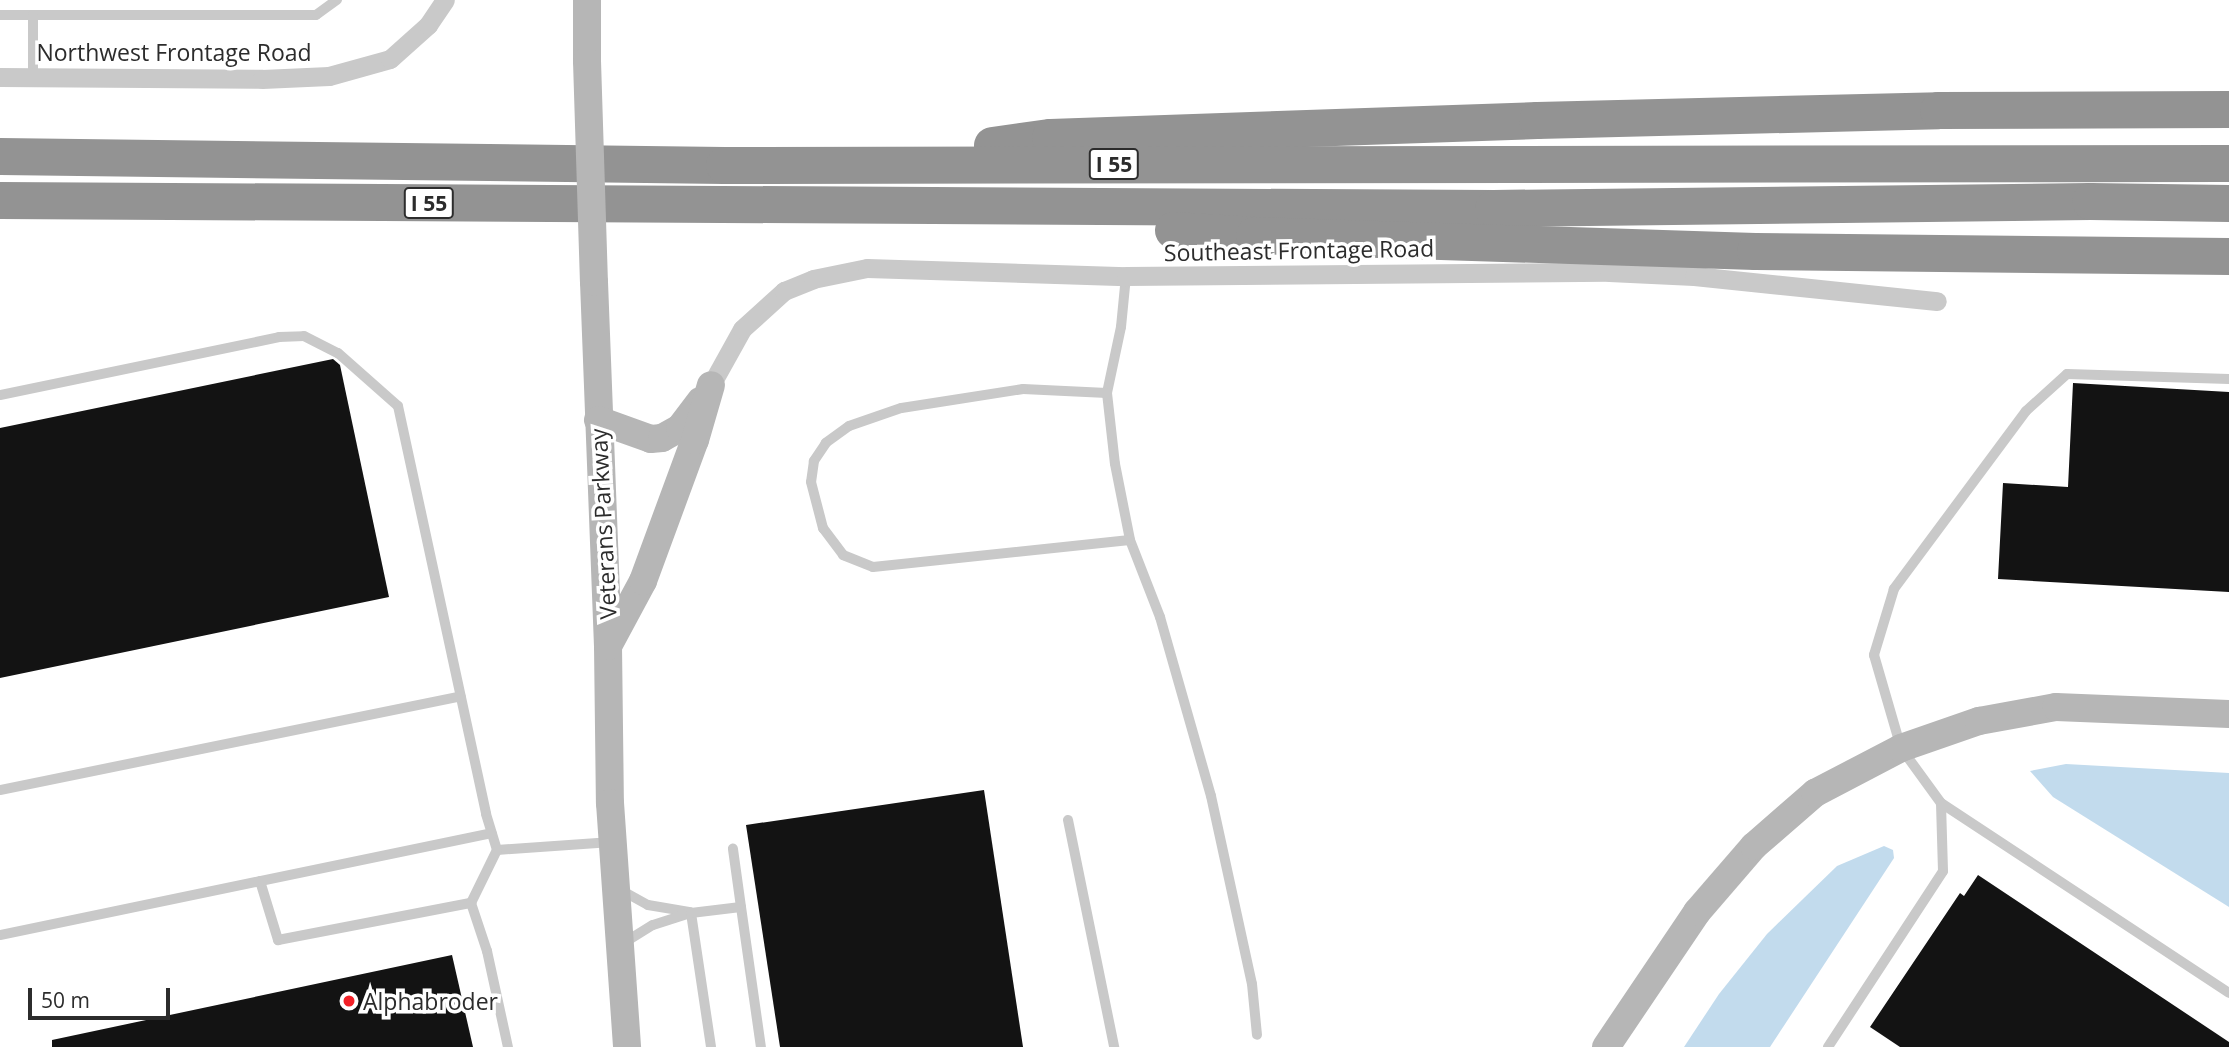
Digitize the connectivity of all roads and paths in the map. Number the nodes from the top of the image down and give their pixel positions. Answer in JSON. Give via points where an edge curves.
{"nodes":[{"id":1,"x":337,"y":0,"type":"edge"},
{"id":2,"x":445,"y":0,"type":"edge"},
{"id":3,"x":587,"y":0,"type":"edge"},
{"id":4,"x":0,"y":15,"type":"edge"},
{"id":5,"x":33,"y":15,"type":"junction"},
{"id":6,"x":0,"y":77,"type":"edge"},
{"id":7,"x":33,"y":78,"type":"junction"},
{"id":8,"x":2229,"y":109,"type":"edge"},
{"id":9,"x":0,"y":156,"type":"edge"},
{"id":10,"x":2229,"y":163,"type":"edge"},
{"id":11,"x":855,"y":164,"type":"junction"},
{"id":12,"x":0,"y":200,"type":"edge"},
{"id":13,"x":2229,"y":203,"type":"edge"},
{"id":14,"x":858,"y":206,"type":"junction"},
{"id":15,"x":2229,"y":256,"type":"edge"},
{"id":16,"x":1126,"y":276,"type":"junction"},
{"id":17,"x":1937,"y":301,"type":"dead end"},
{"id":18,"x":2229,"y":379,"type":"edge"},
{"id":19,"x":711,"y":385,"type":"junction"},
{"id":20,"x":1107,"y":393,"type":"junction"},
{"id":21,"x":0,"y":395,"type":"edge"},
{"id":22,"x":598,"y":420,"type":"junction"},
{"id":23,"x":1130,"y":540,"type":"junction"},
{"id":24,"x":608,"y":646,"type":"junction"},
{"id":25,"x":460,"y":696,"type":"junction"},
{"id":26,"x":2229,"y":714,"type":"edge"},
{"id":27,"x":1901,"y":748,"type":"junction"},
{"id":28,"x":0,"y":790,"type":"edge"},
{"id":29,"x":1941,"y":803,"type":"junction"},
{"id":30,"x":1068,"y":820,"type":"dead end"},
{"id":31,"x":492,"y":833,"type":"junction"},
{"id":32,"x":612,"y":842,"type":"junction"},
{"id":33,"x":733,"y":849,"type":"dead end"},
{"id":34,"x":497,"y":850,"type":"junction"},
{"id":35,"x":260,"y":881,"type":"junction"},
{"id":36,"x":615,"y":887,"type":"junction"},
{"id":37,"x":471,"y":903,"type":"junction"},
{"id":38,"x":741,"y":907,"type":"junction"},
{"id":39,"x":691,"y":913,"type":"junction"},
{"id":40,"x":0,"y":935,"type":"edge"},
{"id":41,"x":619,"y":946,"type":"junction"},
{"id":42,"x":2229,"y":993,"type":"edge"},
{"id":43,"x":1257,"y":1035,"type":"dead end"},
{"id":44,"x":508,"y":1047,"type":"edge"},
{"id":45,"x":627,"y":1047,"type":"edge"},
{"id":46,"x":710,"y":1047,"type":"edge"},
{"id":47,"x":761,"y":1047,"type":"edge"},
{"id":48,"x":1114,"y":1047,"type":"edge"},
{"id":49,"x":1606,"y":1047,"type":"edge"},
{"id":50,"x":1828,"y":1047,"type":"edge"}],
"edges":[{"from":1,"to":5,"type":"lane","via":[[316,15]]},
{"from":2,"to":7,"type":"street","name":"Northwest Frontage Road","via":[[428,25],[390,59],[329,76]]},
{"from":3,"to":22,"type":"main road","name":"Veterans Parkway","bridge":true},
{"from":4,"to":5,"type":"lane"},
{"from":5,"to":7,"type":"lane"},
{"from":6,"to":7,"type":"street","name":"Northwest Frontage Road"},
{"from":8,"to":11,"type":"highway","via":[[1938,110],[1049,137]]},
{"from":9,"to":11,"type":"highway","number":"I 55"},
{"from":10,"to":11,"type":"highway","number":"I 55"},
{"from":12,"to":14,"type":"highway","number":"I 55"},
{"from":13,"to":14,"type":"highway","number":"I 55"},
{"from":14,"to":15,"type":"highway","via":[[1254,236],[1755,251]]},
{"from":16,"to":17,"type":"street","name":"Southeast Frontage Road","via":[[1609,272],[1694,276]]},
{"from":16,"to":19,"type":"street","name":"Southeast Frontage Road","via":[[867,268],[813,279],[784,291],[743,329]]},
{"from":16,"to":20,"type":"lane"},
{"from":18,"to":27,"type":"lane","via":[[2067,374],[2026,411],[1894,589],[1874,655]]},
{"from":19,"to":22,"type":"main road","via":[[680,428],[662,438],[651,439]]},
{"from":19,"to":24,"type":"main road","via":[[643,581]]},
{"from":20,"to":23,"type":"lane"},
{"from":20,"to":23,"type":"lane","via":[[1023,389],[901,408],[849,426],[826,443],[814,461],[811,482],[823,528],[843,555],[873,567]]},
{"from":21,"to":25,"type":"lane","via":[[279,337],[304,336],[338,353],[398,406]]},
{"from":22,"to":24,"type":"main road","name":"Veterans Parkway"},
{"from":23,"to":43,"type":"lane","via":[[1160,617],[1211,796],[1249,971]]},
{"from":24,"to":32,"type":"main road","name":"Veterans Parkway"},
{"from":25,"to":28,"type":"lane"},
{"from":25,"to":31,"type":"lane"},
{"from":26,"to":27,"type":"main road","via":[[2056,707],[1979,721]]},
{"from":27,"to":29,"type":"lane"},
{"from":27,"to":49,"type":"main road","via":[[1815,793],[1754,846],[1697,912]]},
{"from":29,"to":42,"type":"lane"},
{"from":29,"to":50,"type":"lane","via":[[1943,872]]},
{"from":30,"to":48,"type":"lane"},
{"from":31,"to":34,"type":"lane"},
{"from":31,"to":35,"type":"lane"},
{"from":32,"to":34,"type":"lane"},
{"from":32,"to":36,"type":"main road","name":"Veterans Parkway"},
{"from":33,"to":38,"type":"lane"},
{"from":34,"to":37,"type":"lane"},
{"from":35,"to":37,"type":"lane","via":[[278,940]]},
{"from":35,"to":40,"type":"lane"},
{"from":36,"to":39,"type":"lane","via":[[648,905]]},
{"from":36,"to":41,"type":"main road","name":"Veterans Parkway"},
{"from":37,"to":44,"type":"lane","via":[[487,951]]},
{"from":38,"to":39,"type":"lane"},
{"from":38,"to":47,"type":"lane"},
{"from":39,"to":41,"type":"lane","via":[[653,925]]},
{"from":39,"to":46,"type":"lane"},
{"from":41,"to":45,"type":"main road","name":"Veterans Parkway"}]}
